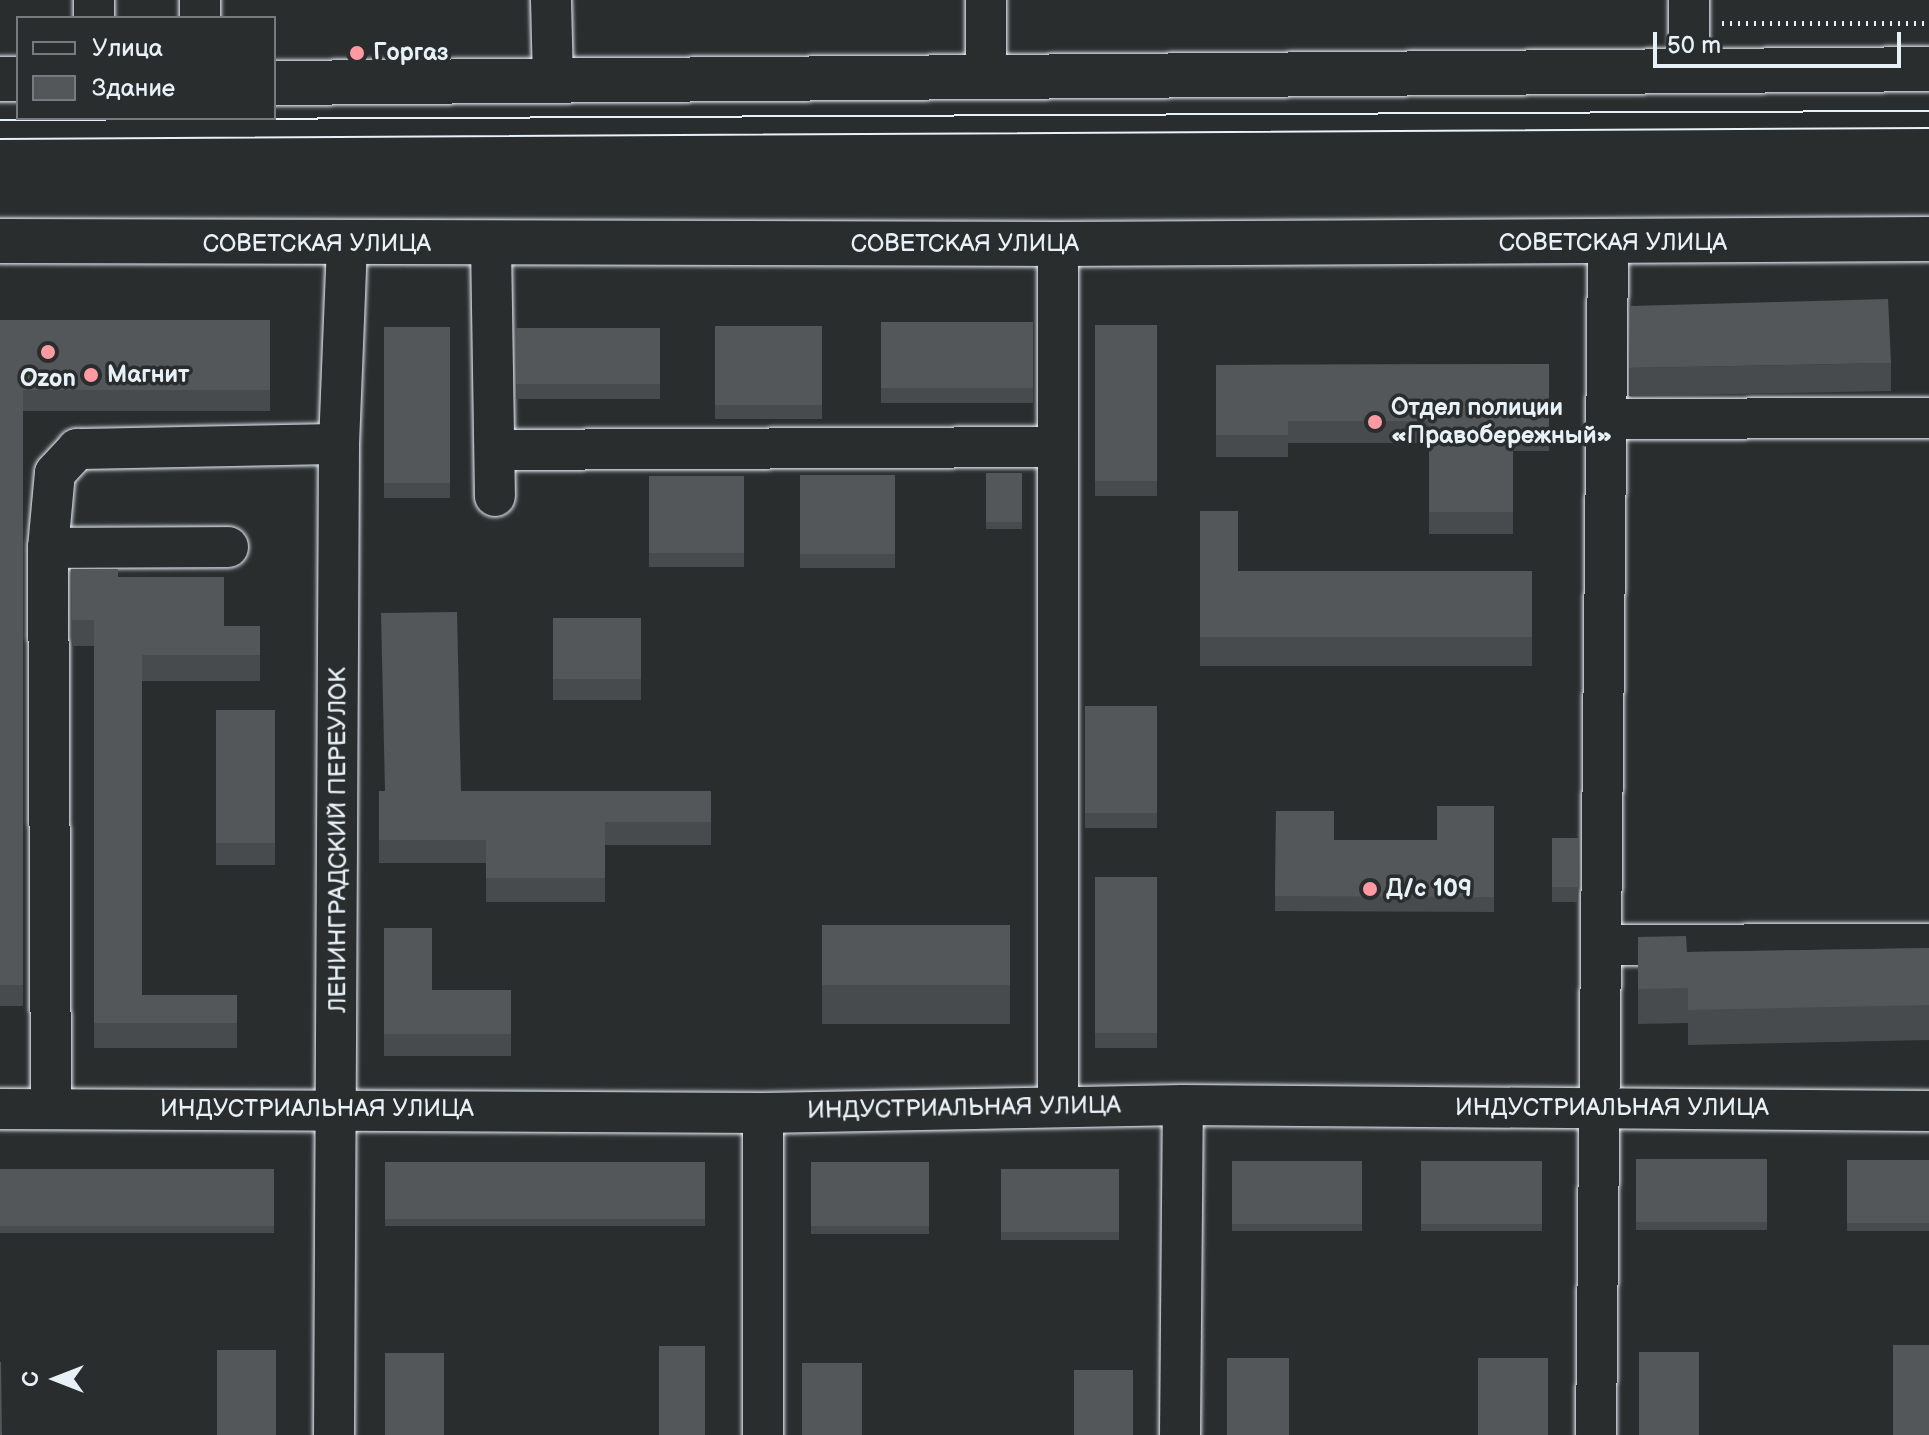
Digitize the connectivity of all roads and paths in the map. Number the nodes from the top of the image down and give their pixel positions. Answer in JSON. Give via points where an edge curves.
{"nodes":[{"id":1,"x":551,"y":0,"type":"edge"},
{"id":2,"x":986,"y":0,"type":"edge"},
{"id":3,"x":1689,"y":12,"type":"edge"},
{"id":4,"x":1929,"y":23,"type":"edge"},
{"id":5,"x":1929,"y":69,"type":"edge"},
{"id":6,"x":1689,"y":73,"type":"junction"},
{"id":7,"x":986,"y":77,"type":"junction"},
{"id":8,"x":553,"y":82,"type":"junction"},
{"id":9,"x":276,"y":83,"type":"edge"},
{"id":10,"x":1929,"y":239,"type":"edge"},
{"id":11,"x":0,"y":241,"type":"edge"},
{"id":12,"x":1608,"y":243,"type":"junction"},
{"id":13,"x":347,"y":244,"type":"junction"},
{"id":14,"x":491,"y":244,"type":"junction"},
{"id":15,"x":1058,"y":244,"type":"junction"},
{"id":16,"x":1929,"y":418,"type":"edge"},
{"id":17,"x":1607,"y":419,"type":"junction"},
{"id":18,"x":339,"y":444,"type":"junction"},
{"id":19,"x":1058,"y":447,"type":"junction"},
{"id":20,"x":495,"y":450,"type":"junction"},
{"id":21,"x":495,"y":496,"type":"dead end"},
{"id":22,"x":228,"y":547,"type":"dead end"},
{"id":23,"x":48,"y":548,"type":"junction"},
{"id":24,"x":1929,"y":944,"type":"edge"},
{"id":25,"x":1604,"y":945,"type":"junction"},
{"id":26,"x":1058,"y":1105,"type":"junction"},
{"id":27,"x":1183,"y":1105,"type":"junction"},
{"id":28,"x":1598,"y":1107,"type":"junction"},
{"id":29,"x":0,"y":1109,"type":"edge"},
{"id":30,"x":51,"y":1109,"type":"junction"},
{"id":31,"x":337,"y":1109,"type":"junction"},
{"id":32,"x":1929,"y":1111,"type":"edge"},
{"id":33,"x":763,"y":1113,"type":"junction"},
{"id":34,"x":334,"y":1435,"type":"edge"},
{"id":35,"x":763,"y":1435,"type":"edge"},
{"id":36,"x":1180,"y":1435,"type":"edge"},
{"id":37,"x":1596,"y":1435,"type":"edge"}],
"edges":[{"from":1,"to":8,"type":"street"},
{"from":2,"to":7,"type":"street"},
{"from":3,"to":4,"type":"path"},
{"from":3,"to":6,"type":"street"},
{"from":5,"to":6,"type":"main road"},
{"from":6,"to":7,"type":"main road"},
{"from":7,"to":8,"type":"main road"},
{"from":8,"to":9,"type":"main road"},
{"from":10,"to":12,"type":"main road","name":"СОВЕТСКАЯ УЛИЦА"},
{"from":11,"to":13,"type":"main road","name":"СОВЕТСКАЯ УЛИЦА"},
{"from":12,"to":15,"type":"main road","name":"СОВЕТСКАЯ УЛИЦА"},
{"from":12,"to":17,"type":"street"},
{"from":13,"to":14,"type":"main road","name":"СОВЕТСКАЯ УЛИЦА"},
{"from":13,"to":18,"type":"street","name":"ЛЕНИНГРАДСКИЙ ПЕРЕУЛОК"},
{"from":14,"to":15,"type":"main road","name":"СОВЕТСКАЯ УЛИЦА"},
{"from":14,"to":20,"type":"street"},
{"from":15,"to":19,"type":"street"},
{"from":16,"to":17,"type":"street"},
{"from":17,"to":25,"type":"street"},
{"from":18,"to":23,"type":"street","via":[[77,449],[55,473]]},
{"from":18,"to":31,"type":"street","name":"ЛЕНИНГРАДСКИЙ ПЕРЕУЛОК"},
{"from":19,"to":20,"type":"street"},
{"from":19,"to":26,"type":"street"},
{"from":20,"to":21,"type":"street"},
{"from":22,"to":23,"type":"street"},
{"from":23,"to":30,"type":"street"},
{"from":24,"to":25,"type":"street"},
{"from":25,"to":28,"type":"street"},
{"from":26,"to":27,"type":"street","name":"ИНДУСТРИАЛЬНАЯ УЛИЦА"},
{"from":26,"to":33,"type":"street","name":"ИНДУСТРИАЛЬНАЯ УЛИЦА"},
{"from":27,"to":28,"type":"street","name":"ИНДУСТРИАЛЬНАЯ УЛИЦА"},
{"from":27,"to":36,"type":"street"},
{"from":28,"to":32,"type":"street","name":"ИНДУСТРИАЛЬНАЯ УЛИЦА"},
{"from":28,"to":37,"type":"street"},
{"from":29,"to":30,"type":"street","name":"ИНДУСТРИАЛЬНАЯ УЛИЦА"},
{"from":30,"to":31,"type":"street","name":"ИНДУСТРИАЛЬНАЯ УЛИЦА"},
{"from":31,"to":33,"type":"street","name":"ИНДУСТРИАЛЬНАЯ УЛИЦА"},
{"from":31,"to":34,"type":"street","name":"ЛЕНИНГРАДСКИЙ ПЕРЕУЛОК"},
{"from":33,"to":35,"type":"street"}]}
